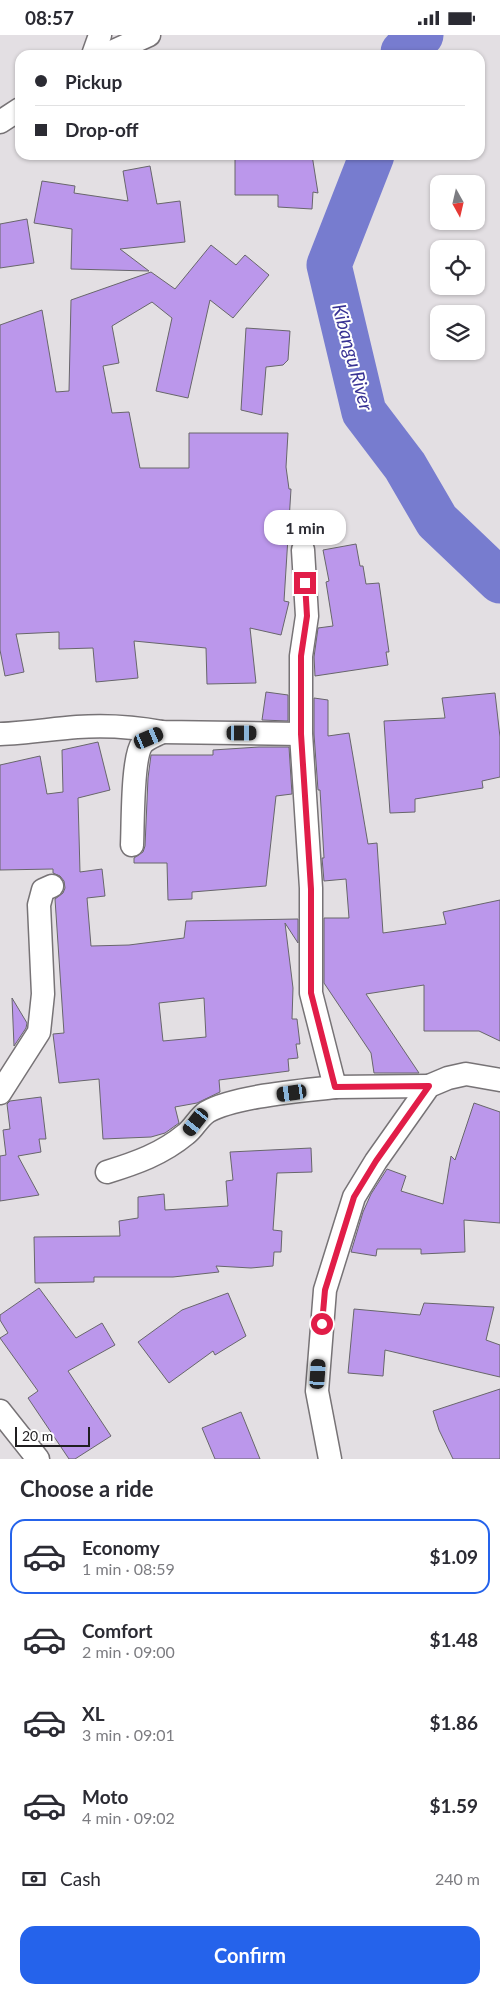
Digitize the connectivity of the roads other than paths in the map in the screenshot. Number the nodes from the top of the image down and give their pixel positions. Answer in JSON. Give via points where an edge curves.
{"nodes":[{"id":1,"x":100,"y":35,"type":"edge"},
{"id":2,"x":149,"y":35,"type":"edge"},
{"id":3,"x":95,"y":50,"type":"edge"},
{"id":4,"x":116,"y":50,"type":"edge"},
{"id":5,"x":15,"y":112,"type":"edge"},
{"id":6,"x":0,"y":122,"type":"edge"},
{"id":7,"x":303,"y":550,"type":"dead end"},
{"id":8,"x":162,"y":733,"type":"junction"},
{"id":9,"x":0,"y":734,"type":"edge"},
{"id":10,"x":301,"y":734,"type":"junction"},
{"id":11,"x":132,"y":845,"type":"dead end"},
{"id":12,"x":52,"y":886,"type":"dead end"},
{"id":13,"x":500,"y":1080,"type":"edge"},
{"id":14,"x":429,"y":1086,"type":"junction"},
{"id":15,"x":335,"y":1087,"type":"junction"},
{"id":16,"x":0,"y":1093,"type":"edge"},
{"id":17,"x":107,"y":1172,"type":"dead end"},
{"id":18,"x":0,"y":1411,"type":"edge"},
{"id":19,"x":38,"y":1459,"type":"edge"},
{"id":20,"x":330,"y":1459,"type":"edge"}],
"edges":[{"from":1,"to":3,"type":"street"},
{"from":2,"to":4,"type":"street"},
{"from":5,"to":6,"type":"street"},
{"from":7,"to":10,"type":"street","via":[[307,616],[301,656]]},
{"from":8,"to":9,"type":"street","via":[[141,728],[78,727]]},
{"from":8,"to":10,"type":"street"},
{"from":8,"to":11,"type":"street","via":[[149,738],[141,746],[136,765]]},
{"from":10,"to":15,"type":"street","via":[[311,889],[311,993]]},
{"from":12,"to":16,"type":"street","via":[[43,891],[39,905],[43,994],[39,1031]]},
{"from":13,"to":14,"type":"street","via":[[466,1074]]},
{"from":14,"to":15,"type":"street"},
{"from":14,"to":20,"type":"street","via":[[354,1197],[325,1290],[317,1391]]},
{"from":15,"to":17,"type":"street","via":[[223,1106],[208,1112],[188,1133],[156,1155]]},
{"from":18,"to":19,"type":"street"}]}
